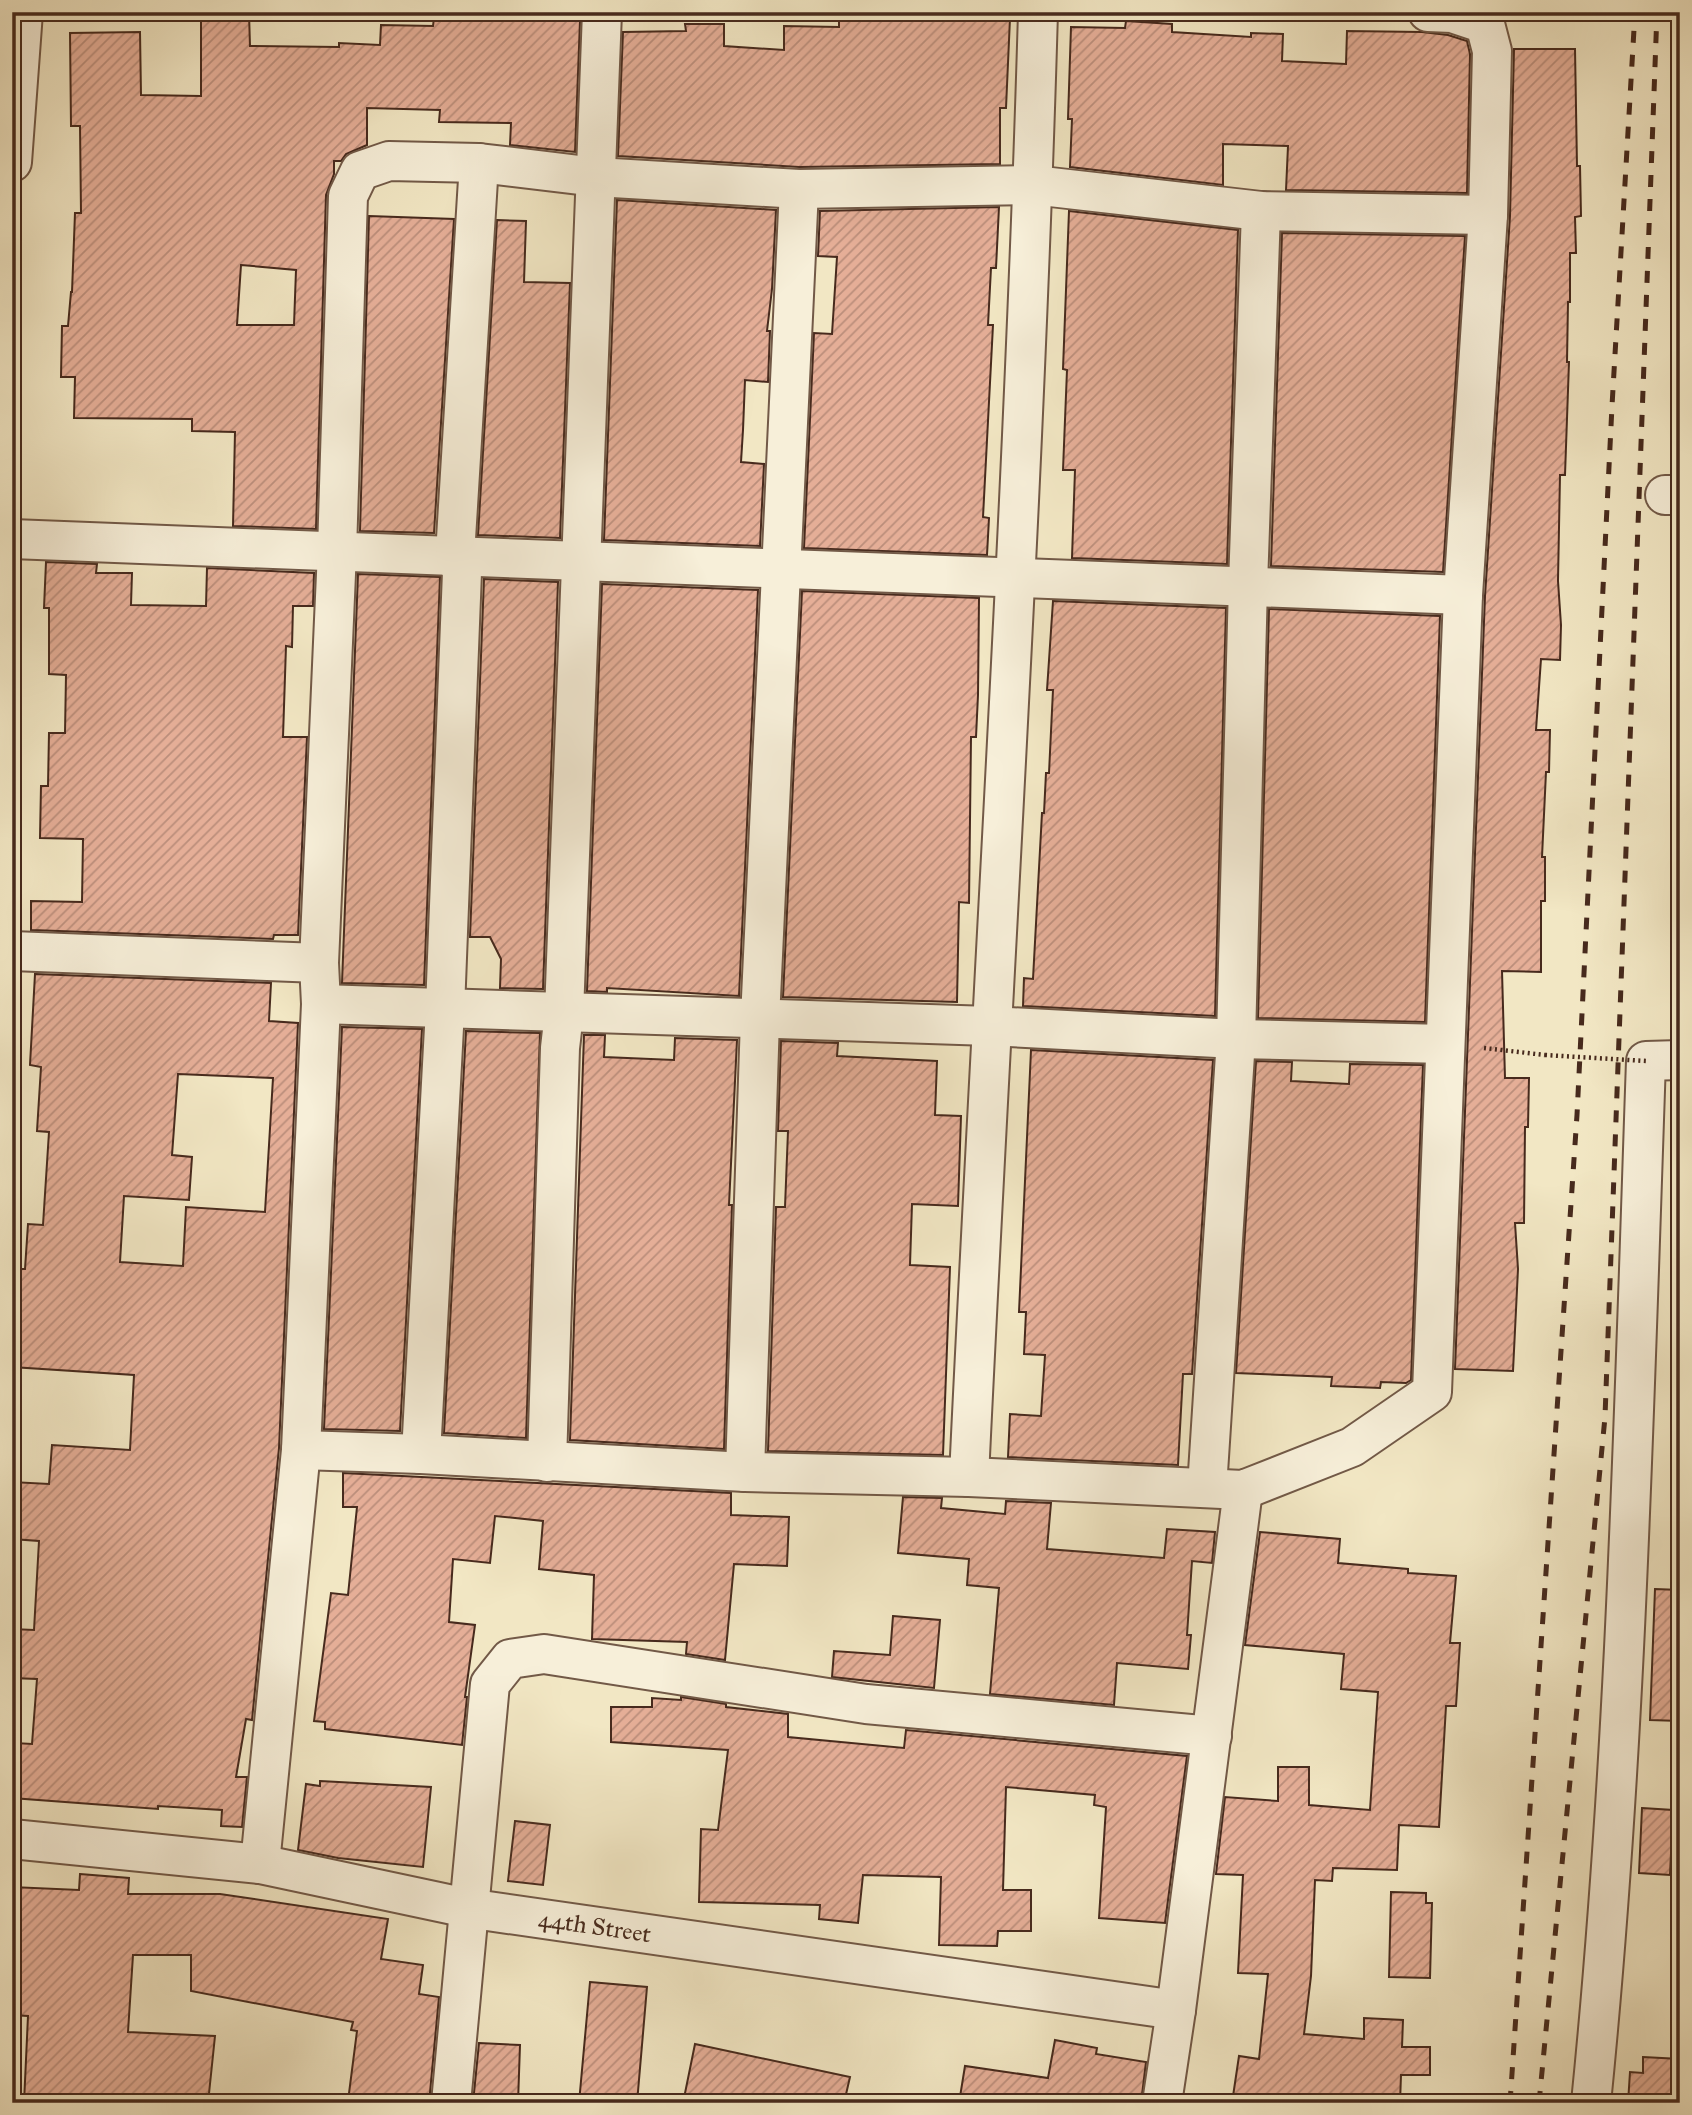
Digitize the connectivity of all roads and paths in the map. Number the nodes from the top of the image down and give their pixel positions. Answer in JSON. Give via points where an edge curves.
{"nodes":[{"id":1,"x":601,"y":12,"type":"edge"},
{"id":2,"x":1038,"y":12,"type":"edge"},
{"id":3,"x":1428,"y":12,"type":"edge"},
{"id":4,"x":22,"y":16,"type":"edge"},
{"id":5,"x":12,"y":162,"type":"edge"},
{"id":6,"x":479,"y":163,"type":"junction"},
{"id":7,"x":596,"y":177,"type":"junction"},
{"id":8,"x":1033,"y":185,"type":"junction"},
{"id":9,"x":799,"y":189,"type":"junction"},
{"id":10,"x":1261,"y":211,"type":"junction"},
{"id":11,"x":1488,"y":215,"type":"junction"},
{"id":12,"x":12,"y":539,"type":"edge"},
{"id":13,"x":337,"y":551,"type":"junction"},
{"id":14,"x":455,"y":555,"type":"junction"},
{"id":15,"x":580,"y":560,"type":"junction"},
{"id":16,"x":780,"y":568,"type":"junction"},
{"id":17,"x":1017,"y":579,"type":"junction"},
{"id":18,"x":1248,"y":585,"type":"junction"},
{"id":19,"x":1462,"y":595,"type":"junction"},
{"id":20,"x":12,"y":951,"type":"edge"},
{"id":21,"x":319,"y":962,"type":"junction"},
{"id":22,"x":321,"y":1004,"type":"junction"},
{"id":23,"x":445,"y":1009,"type":"junction"},
{"id":24,"x":564,"y":1013,"type":"junction"},
{"id":25,"x":760,"y":1020,"type":"junction"},
{"id":26,"x":990,"y":1026,"type":"junction"},
{"id":27,"x":1236,"y":1039,"type":"junction"},
{"id":28,"x":1445,"y":1044,"type":"junction"},
{"id":29,"x":1663,"y":1060,"type":"edge"},
{"id":30,"x":301,"y":1450,"type":"junction"},
{"id":31,"x":421,"y":1454,"type":"junction"},
{"id":32,"x":547,"y":1462,"type":"junction"},
{"id":33,"x":746,"y":1472,"type":"junction"},
{"id":34,"x":969,"y":1477,"type":"junction"},
{"id":35,"x":1225,"y":1489,"type":"junction"},
{"id":36,"x":1212,"y":1736,"type":"junction"},
{"id":37,"x":12,"y":1839,"type":"edge"},
{"id":38,"x":260,"y":1864,"type":"junction"},
{"id":39,"x":467,"y":1908,"type":"junction"},
{"id":40,"x":1177,"y":2010,"type":"junction"},
{"id":41,"x":450,"y":2103,"type":"edge"},
{"id":42,"x":1162,"y":2103,"type":"edge"},
{"id":43,"x":1591,"y":2103,"type":"edge"}],
"edges":[{"from":1,"to":7,"type":"street"},
{"from":2,"to":8,"type":"street"},
{"from":3,"to":11,"type":"street","via":[[1452,13],[1485,24],[1492,51]]},
{"from":4,"to":5,"type":"street"},
{"from":6,"to":7,"type":"street"},
{"from":6,"to":13,"type":"street","via":[[389,161],[360,171],[348,196]]},
{"from":6,"to":14,"type":"street"},
{"from":7,"to":9,"type":"street"},
{"from":7,"to":15,"type":"street"},
{"from":8,"to":9,"type":"street"},
{"from":8,"to":10,"type":"street"},
{"from":8,"to":17,"type":"street"},
{"from":9,"to":16,"type":"street"},
{"from":10,"to":11,"type":"street"},
{"from":10,"to":18,"type":"street"},
{"from":11,"to":19,"type":"street"},
{"from":12,"to":13,"type":"street"},
{"from":13,"to":14,"type":"street"},
{"from":13,"to":21,"type":"street"},
{"from":14,"to":15,"type":"street"},
{"from":14,"to":23,"type":"street","via":[[462,572]]},
{"from":15,"to":16,"type":"street"},
{"from":15,"to":24,"type":"street"},
{"from":16,"to":17,"type":"street"},
{"from":16,"to":25,"type":"street"},
{"from":17,"to":18,"type":"street"},
{"from":17,"to":26,"type":"street"},
{"from":18,"to":19,"type":"street"},
{"from":18,"to":27,"type":"street"},
{"from":19,"to":28,"type":"street"},
{"from":20,"to":21,"type":"street"},
{"from":21,"to":22,"type":"street"},
{"from":22,"to":23,"type":"street"},
{"from":22,"to":30,"type":"street"},
{"from":23,"to":24,"type":"street"},
{"from":23,"to":31,"type":"street"},
{"from":24,"to":25,"type":"street"},
{"from":24,"to":32,"type":"street"},
{"from":25,"to":26,"type":"street"},
{"from":25,"to":33,"type":"street"},
{"from":26,"to":27,"type":"street"},
{"from":26,"to":34,"type":"street"},
{"from":27,"to":28,"type":"street"},
{"from":27,"to":35,"type":"street"},
{"from":28,"to":29,"type":"path","bridge":true,"via":[[1545,1055]]},
{"from":28,"to":35,"type":"street","via":[[1432,1392],[1352,1447]]},
{"from":29,"to":43,"type":"street","via":[[1603,1985]]},
{"from":30,"to":31,"type":"street"},
{"from":30,"to":38,"type":"street"},
{"from":31,"to":32,"type":"street"},
{"from":32,"to":33,"type":"street"},
{"from":33,"to":34,"type":"street"},
{"from":34,"to":35,"type":"street"},
{"from":35,"to":36,"type":"street"},
{"from":36,"to":39,"type":"street","via":[[866,1704],[544,1654],[510,1659],[490,1684]]},
{"from":36,"to":40,"type":"street"},
{"from":37,"to":38,"type":"street","name":"44th Street"},
{"from":38,"to":39,"type":"street","name":"44th Street"},
{"from":39,"to":40,"type":"street","name":"44th Street"},
{"from":39,"to":41,"type":"street"},
{"from":40,"to":42,"type":"street"}]}
